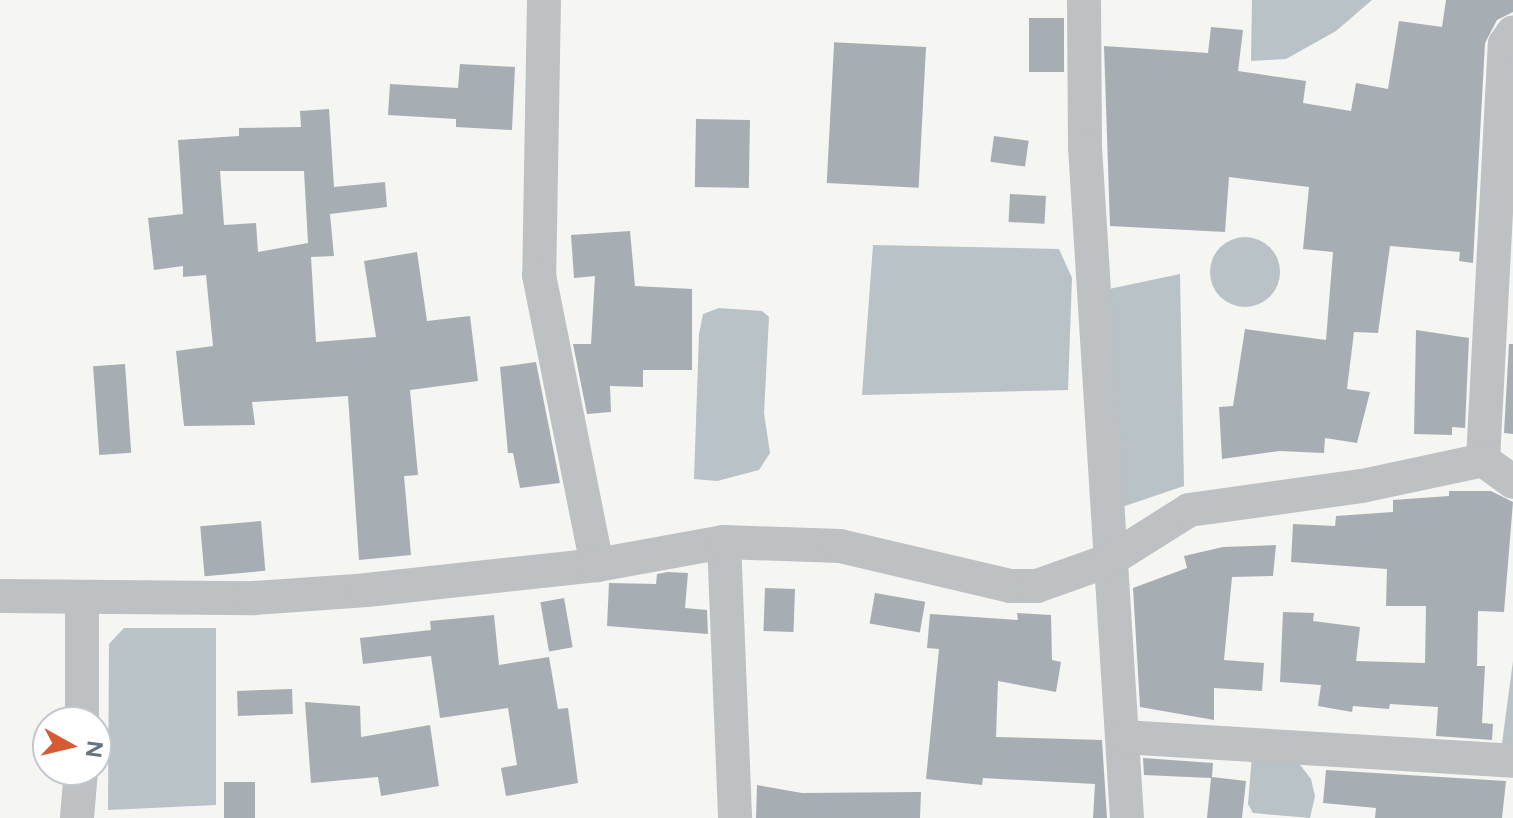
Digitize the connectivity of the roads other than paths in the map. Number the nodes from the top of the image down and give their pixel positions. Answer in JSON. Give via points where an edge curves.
{"nodes":[{"id":1,"x":544,"y":0,"type":"edge"},
{"id":2,"x":1084,"y":0,"type":"edge"},
{"id":3,"x":1513,"y":32,"type":"edge"},
{"id":4,"x":1483,"y":460,"type":"junction"},
{"id":5,"x":1513,"y":482,"type":"edge"},
{"id":6,"x":724,"y":542,"type":"junction"},
{"id":7,"x":1110,"y":560,"type":"junction"},
{"id":8,"x":597,"y":565,"type":"junction"},
{"id":9,"x":0,"y":596,"type":"edge"},
{"id":10,"x":82,"y":598,"type":"junction"},
{"id":11,"x":82,"y":706,"type":"edge"},
{"id":12,"x":1123,"y":737,"type":"junction"},
{"id":13,"x":1513,"y":761,"type":"edge"},
{"id":14,"x":80,"y":786,"type":"edge"},
{"id":15,"x":77,"y":818,"type":"edge"},
{"id":16,"x":735,"y":818,"type":"edge"},
{"id":17,"x":1127,"y":818,"type":"edge"}],
"edges":[{"from":1,"to":8,"type":"street","via":[[539,275]]},
{"from":2,"to":7,"type":"street","via":[[1085,147]]},
{"from":3,"to":4,"type":"street","via":[[1505,44]]},
{"from":4,"to":5,"type":"street"},
{"from":4,"to":7,"type":"street","via":[[1362,486],[1189,510]]},
{"from":6,"to":7,"type":"street","via":[[840,546],[1010,586],[1037,586]]},
{"from":6,"to":8,"type":"street"},
{"from":6,"to":16,"type":"street"},
{"from":7,"to":12,"type":"street"},
{"from":8,"to":10,"type":"street","via":[[254,598]]},
{"from":9,"to":10,"type":"street"},
{"from":10,"to":11,"type":"street"},
{"from":12,"to":13,"type":"street"},
{"from":12,"to":17,"type":"street"},
{"from":14,"to":15,"type":"street"}]}
